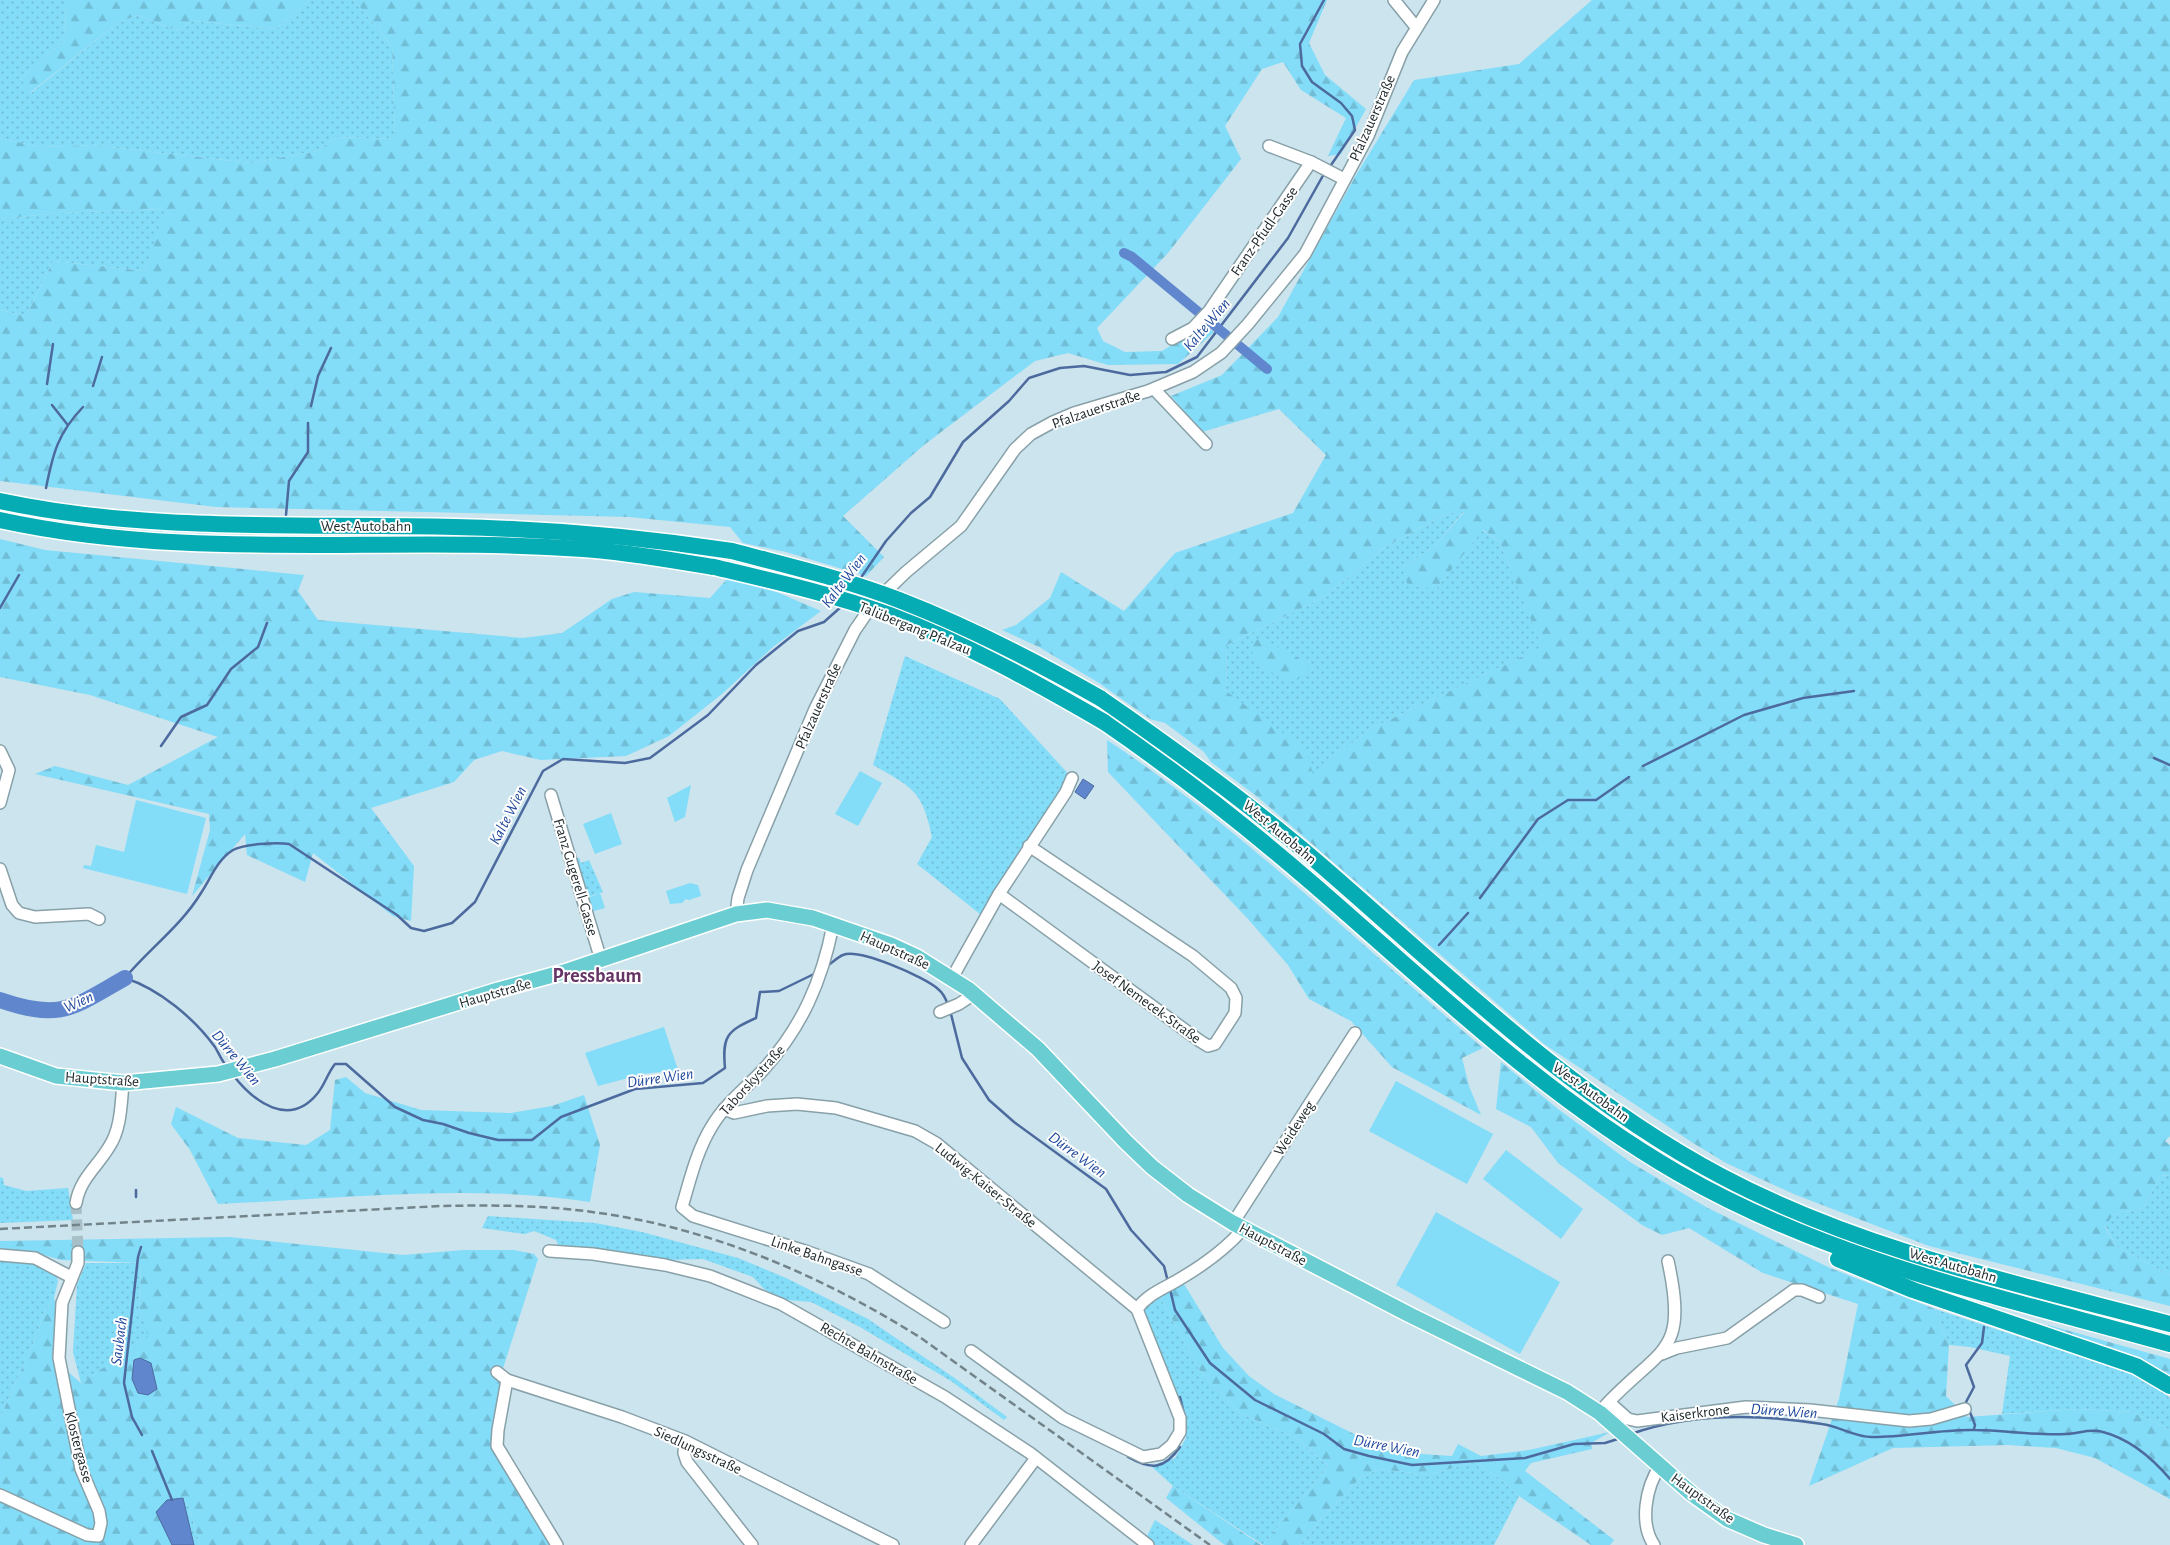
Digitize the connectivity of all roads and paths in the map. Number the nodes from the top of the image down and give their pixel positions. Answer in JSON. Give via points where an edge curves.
{"nodes":[{"id":1,"x":1394,"y":0,"type":"edge"},
{"id":2,"x":1434,"y":0,"type":"edge"},
{"id":3,"x":1416,"y":27,"type":"junction"},
{"id":4,"x":1270,"y":146,"type":"dead end"},
{"id":5,"x":1314,"y":163,"type":"junction"},
{"id":6,"x":1339,"y":176,"type":"junction"},
{"id":7,"x":1172,"y":339,"type":"dead end"},
{"id":8,"x":1154,"y":389,"type":"junction"},
{"id":9,"x":1206,"y":444,"type":"dead end"},
{"id":10,"x":0,"y":501,"type":"edge"},
{"id":11,"x":0,"y":520,"type":"edge"},
{"id":12,"x":732,"y":551,"type":"joint"},
{"id":13,"x":714,"y":567,"type":"joint"},
{"id":14,"x":1100,"y":698,"type":"joint"},
{"id":15,"x":1104,"y":722,"type":"joint"},
{"id":16,"x":0,"y":751,"type":"edge"},
{"id":17,"x":1072,"y":778,"type":"dead end"},
{"id":18,"x":551,"y":795,"type":"dead end"},
{"id":19,"x":0,"y":803,"type":"edge"},
{"id":20,"x":1029,"y":846,"type":"junction"},
{"id":21,"x":0,"y":869,"type":"edge"},
{"id":22,"x":999,"y":894,"type":"junction"},
{"id":23,"x":736,"y":914,"type":"junction"},
{"id":24,"x":99,"y":919,"type":"dead end"},
{"id":25,"x":833,"y":925,"type":"junction"},
{"id":26,"x":601,"y":960,"type":"junction"},
{"id":27,"x":952,"y":978,"type":"junction"},
{"id":28,"x":974,"y":994,"type":"junction"},
{"id":29,"x":940,"y":1012,"type":"dead end"},
{"id":30,"x":1355,"y":1033,"type":"dead end"},
{"id":31,"x":0,"y":1056,"type":"edge"},
{"id":32,"x":123,"y":1083,"type":"junction"},
{"id":33,"x":724,"y":1109,"type":"junction"},
{"id":34,"x":76,"y":1203,"type":"tunnel mouth"},
{"id":35,"x":682,"y":1207,"type":"joint"},
{"id":36,"x":1764,"y":1218,"type":"junction"},
{"id":37,"x":1238,"y":1226,"type":"junction"},
{"id":38,"x":78,"y":1252,"type":"tunnel mouth"},
{"id":39,"x":549,"y":1252,"type":"dead end"},
{"id":40,"x":0,"y":1255,"type":"edge"},
{"id":41,"x":1668,"y":1261,"type":"dead end"},
{"id":42,"x":72,"y":1278,"type":"junction"},
{"id":43,"x":1819,"y":1297,"type":"dead end"},
{"id":44,"x":1137,"y":1309,"type":"junction"},
{"id":45,"x":944,"y":1322,"type":"dead end"},
{"id":46,"x":2170,"y":1324,"type":"edge"},
{"id":47,"x":2170,"y":1344,"type":"edge"},
{"id":48,"x":971,"y":1351,"type":"dead end"},
{"id":49,"x":1662,"y":1354,"type":"junction"},
{"id":50,"x":497,"y":1372,"type":"dead end"},
{"id":51,"x":507,"y":1380,"type":"junction"},
{"id":52,"x":2170,"y":1386,"type":"edge"},
{"id":53,"x":1604,"y":1408,"type":"junction"},
{"id":54,"x":1965,"y":1409,"type":"dead end"},
{"id":55,"x":684,"y":1442,"type":"junction"},
{"id":56,"x":1036,"y":1458,"type":"junction"},
{"id":57,"x":1660,"y":1466,"type":"junction"},
{"id":58,"x":0,"y":1494,"type":"edge"},
{"id":59,"x":976,"y":1542,"type":"edge"},
{"id":60,"x":557,"y":1545,"type":"edge"},
{"id":61,"x":752,"y":1545,"type":"edge"},
{"id":62,"x":893,"y":1545,"type":"edge"},
{"id":63,"x":1148,"y":1545,"type":"edge"},
{"id":64,"x":1654,"y":1545,"type":"edge"},
{"id":65,"x":1796,"y":1545,"type":"edge"}],
"edges":[{"from":1,"to":3,"type":"street"},
{"from":2,"to":3,"type":"street","name":"Pfalzauerstraße"},
{"from":3,"to":6,"type":"street","name":"Pfalzauerstraße","via":[[1392,73],[1368,136]]},
{"from":4,"to":5,"type":"street"},
{"from":5,"to":6,"type":"street"},
{"from":5,"to":7,"type":"street","name":"Franz-Pfudl-Gasse","via":[[1209,311],[1193,328]]},
{"from":6,"to":8,"type":"street","name":"Pfalzauerstraße","via":[[1305,254],[1248,324],[1210,363]]},
{"from":8,"to":9,"type":"street"},
{"from":8,"to":23,"type":"street","name":"Pfalzauerstraße","via":[[1074,413],[1031,434],[1015,449],[961,526],[873,604],[855,630],[815,709],[747,870]]},
{"from":10,"to":12,"type":"highway","name":"West Autobahn","via":[[96,516],[164,522],[563,531],[648,538]]},
{"from":11,"to":13,"type":"highway","name":"West Autobahn","via":[[161,542],[584,549]]},
{"from":12,"to":14,"type":"highway","name":"Talübergang Pfalzau","bridge":true,"via":[[831,577],[906,603],[1022,654]]},
{"from":13,"to":15,"type":"highway","name":"Talübergang Pfalzau","bridge":true,"via":[[824,594],[890,615],[1011,669]]},
{"from":14,"to":46,"type":"highway","name":"West Autobahn","via":[[1252,808],[1537,1052],[1622,1116],[1685,1156],[1769,1200],[1862,1238]]},
{"from":15,"to":36,"type":"highway","name":"West Autobahn","via":[[1243,824],[1417,977],[1567,1099],[1676,1172]]},
{"from":16,"to":19,"type":"street","via":[[9,770]]},
{"from":17,"to":20,"type":"street"},
{"from":18,"to":26,"type":"street","name":"Franz Gugerell-Gasse"},
{"from":20,"to":22,"type":"street"},
{"from":20,"to":22,"type":"street","name":"Josef Nemecek-Straße","via":[[1179,946],[1231,988],[1236,998],[1235,1013],[1215,1044],[1208,1046]]},
{"from":21,"to":24,"type":"street","via":[[12,905],[19,913],[35,917],[89,914]]},
{"from":22,"to":27,"type":"street"},
{"from":23,"to":25,"type":"main road","name":"Hauptstraße","via":[[754,910],[774,911]]},
{"from":23,"to":26,"type":"main road","name":"Hauptstraße"},
{"from":25,"to":27,"type":"main road","name":"Hauptstraße","via":[[917,957]]},
{"from":25,"to":33,"type":"street","name":"Taborskystraße","via":[[820,979],[800,1020],[762,1071]]},
{"from":26,"to":32,"type":"main road","name":"Hauptstraße","via":[[246,1068],[218,1074]]},
{"from":27,"to":28,"type":"main road","name":"Hauptstraße"},
{"from":28,"to":29,"type":"street"},
{"from":28,"to":37,"type":"main road","name":"Hauptstraße","via":[[1038,1049],[1152,1166],[1188,1195]]},
{"from":30,"to":37,"type":"street","name":"Weideweg"},
{"from":31,"to":32,"type":"main road","name":"Hauptstraße","via":[[56,1076]]},
{"from":32,"to":34,"type":"street","via":[[118,1128],[110,1146],[78,1190]]},
{"from":33,"to":35,"type":"street","name":"Taborskystraße","via":[[704,1140]]},
{"from":33,"to":44,"type":"street","name":"Ludwig-Kaiser-Straße","via":[[734,1114],[767,1106],[806,1104],[836,1108],[915,1131],[959,1160]]},
{"from":35,"to":45,"type":"street","name":"Linke Bahngasse","via":[[693,1216],[869,1274]]},
{"from":36,"to":47,"type":"highway","name":"West Autobahn","via":[[1857,1255],[1949,1284]]},
{"from":36,"to":52,"type":"highway","via":[[1794,1241],[1913,1290],[2136,1366]]},
{"from":37,"to":44,"type":"street","via":[[1230,1245],[1150,1295]]},
{"from":37,"to":53,"type":"main road","name":"Hauptstraße","via":[[1410,1315]]},
{"from":38,"to":42,"type":"street","name":"Klostergasse"},
{"from":39,"to":56,"type":"street","name":"Rechte Bahnstraße","via":[[593,1254],[665,1265],[710,1276],[781,1304],[936,1392]]},
{"from":40,"to":42,"type":"street","via":[[35,1258]]},
{"from":41,"to":49,"type":"street","via":[[1676,1320],[1671,1340]]},
{"from":42,"to":58,"type":"street","name":"Klostergasse","via":[[62,1303],[59,1358],[81,1469],[99,1512],[98,1536],[87,1535]]},
{"from":43,"to":49,"type":"street","via":[[1794,1290],[1726,1338]]},
{"from":44,"to":48,"type":"street","via":[[1180,1418],[1180,1432],[1161,1454],[1143,1457],[1061,1422]]},
{"from":49,"to":53,"type":"street"},
{"from":50,"to":51,"type":"street","name":"Siedlungsstraße"},
{"from":51,"to":55,"type":"street","name":"Siedlungsstraße","via":[[622,1417]]},
{"from":51,"to":60,"type":"street","via":[[497,1446]]},
{"from":53,"to":54,"type":"street","name":"Kaiserkrone","via":[[1637,1421],[1746,1407],[1909,1421],[1931,1420]]},
{"from":53,"to":57,"type":"main road","name":"Hauptstraße","via":[[1619,1428]]},
{"from":55,"to":61,"type":"street","via":[[687,1462]]},
{"from":55,"to":62,"type":"street","name":"Siedlungsstraße"},
{"from":56,"to":59,"type":"street"},
{"from":56,"to":63,"type":"street","name":"Rechte Bahnstraße"},
{"from":57,"to":64,"type":"street","via":[[1652,1479],[1645,1516],[1646,1529]]},
{"from":57,"to":65,"type":"main road","name":"Hauptstraße","via":[[1727,1519]]}]}
